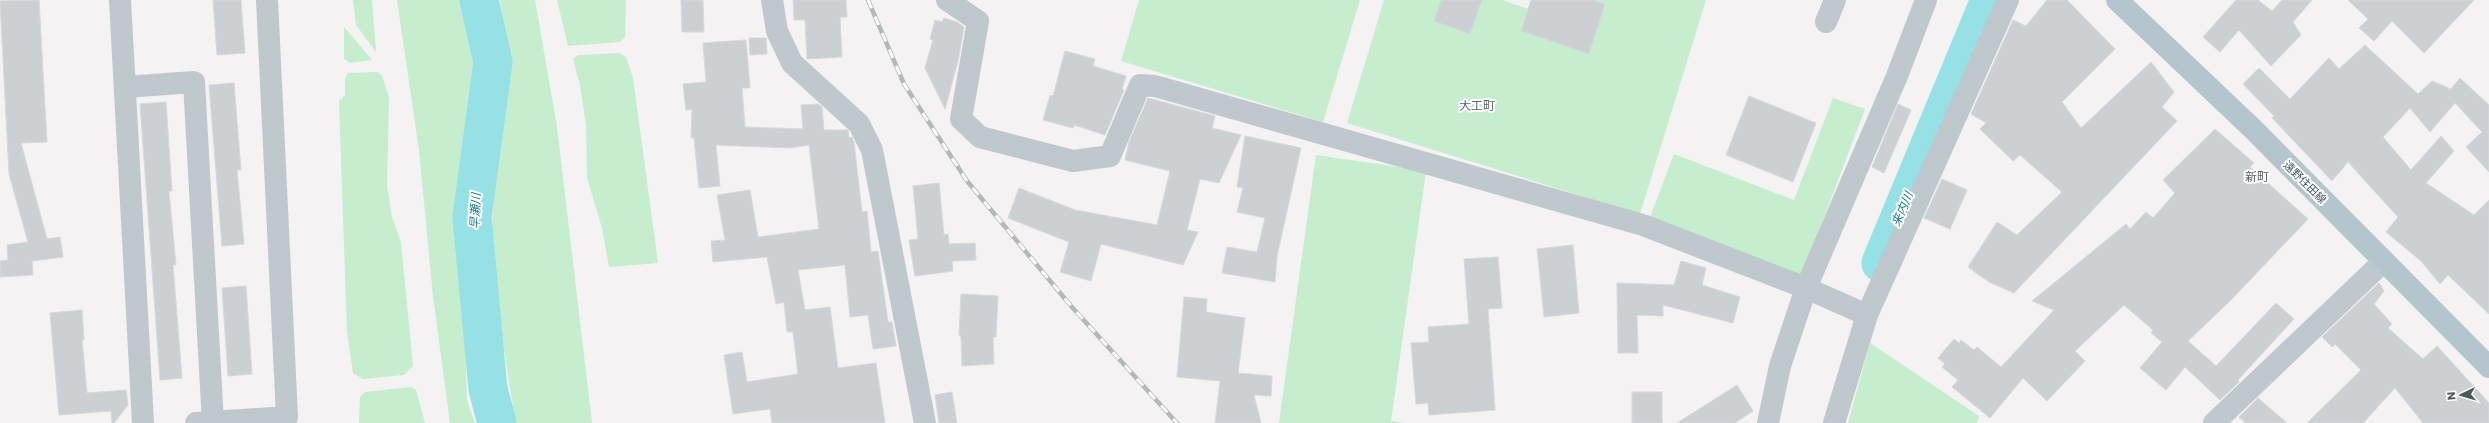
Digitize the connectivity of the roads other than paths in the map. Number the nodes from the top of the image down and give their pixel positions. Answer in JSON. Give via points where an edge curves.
{"nodes":[{"id":1,"x":120,"y":0,"type":"edge"},
{"id":2,"x":267,"y":0,"type":"edge"},
{"id":3,"x":772,"y":0,"type":"edge"},
{"id":4,"x":947,"y":0,"type":"edge"},
{"id":5,"x":1835,"y":0,"type":"edge"},
{"id":6,"x":1926,"y":0,"type":"edge"},
{"id":7,"x":2008,"y":0,"type":"edge"},
{"id":8,"x":2117,"y":0,"type":"edge"},
{"id":9,"x":1826,"y":22,"type":"dead end"},
{"id":10,"x":125,"y":87,"type":"junction"},
{"id":11,"x":2384,"y":261,"type":"junction"},
{"id":12,"x":1806,"y":288,"type":"junction"},
{"id":13,"x":1867,"y":315,"type":"junction"},
{"id":14,"x":2489,"y":367,"type":"edge"},
{"id":15,"x":143,"y":423,"type":"edge"},
{"id":16,"x":207,"y":423,"type":"edge"},
{"id":17,"x":925,"y":423,"type":"edge"},
{"id":18,"x":1768,"y":423,"type":"edge"},
{"id":19,"x":1834,"y":423,"type":"edge"},
{"id":20,"x":2214,"y":423,"type":"edge"}],
"edges":[{"from":1,"to":10,"type":"street"},
{"from":2,"to":16,"type":"street","via":[[287,417]]},
{"from":3,"to":17,"type":"street","via":[[777,31],[792,63],[859,124],[872,150]]},
{"from":4,"to":12,"type":"street","via":[[978,21],[961,119],[980,137],[1072,161],[1110,156],[1140,86],[1154,86],[1643,226]]},
{"from":5,"to":9,"type":"street"},
{"from":6,"to":12,"type":"street","via":[[1897,76]]},
{"from":7,"to":13,"type":"street"},
{"from":8,"to":11,"type":"main road","name":"遠野住田線","via":[[2253,129]]},
{"from":10,"to":15,"type":"street"},
{"from":10,"to":16,"type":"street","via":[[194,82]]},
{"from":11,"to":14,"type":"main road","name":"遠野住田線"},
{"from":11,"to":20,"type":"street"},
{"from":12,"to":13,"type":"street"},
{"from":12,"to":18,"type":"street","via":[[1780,366]]},
{"from":13,"to":19,"type":"street"}]}
